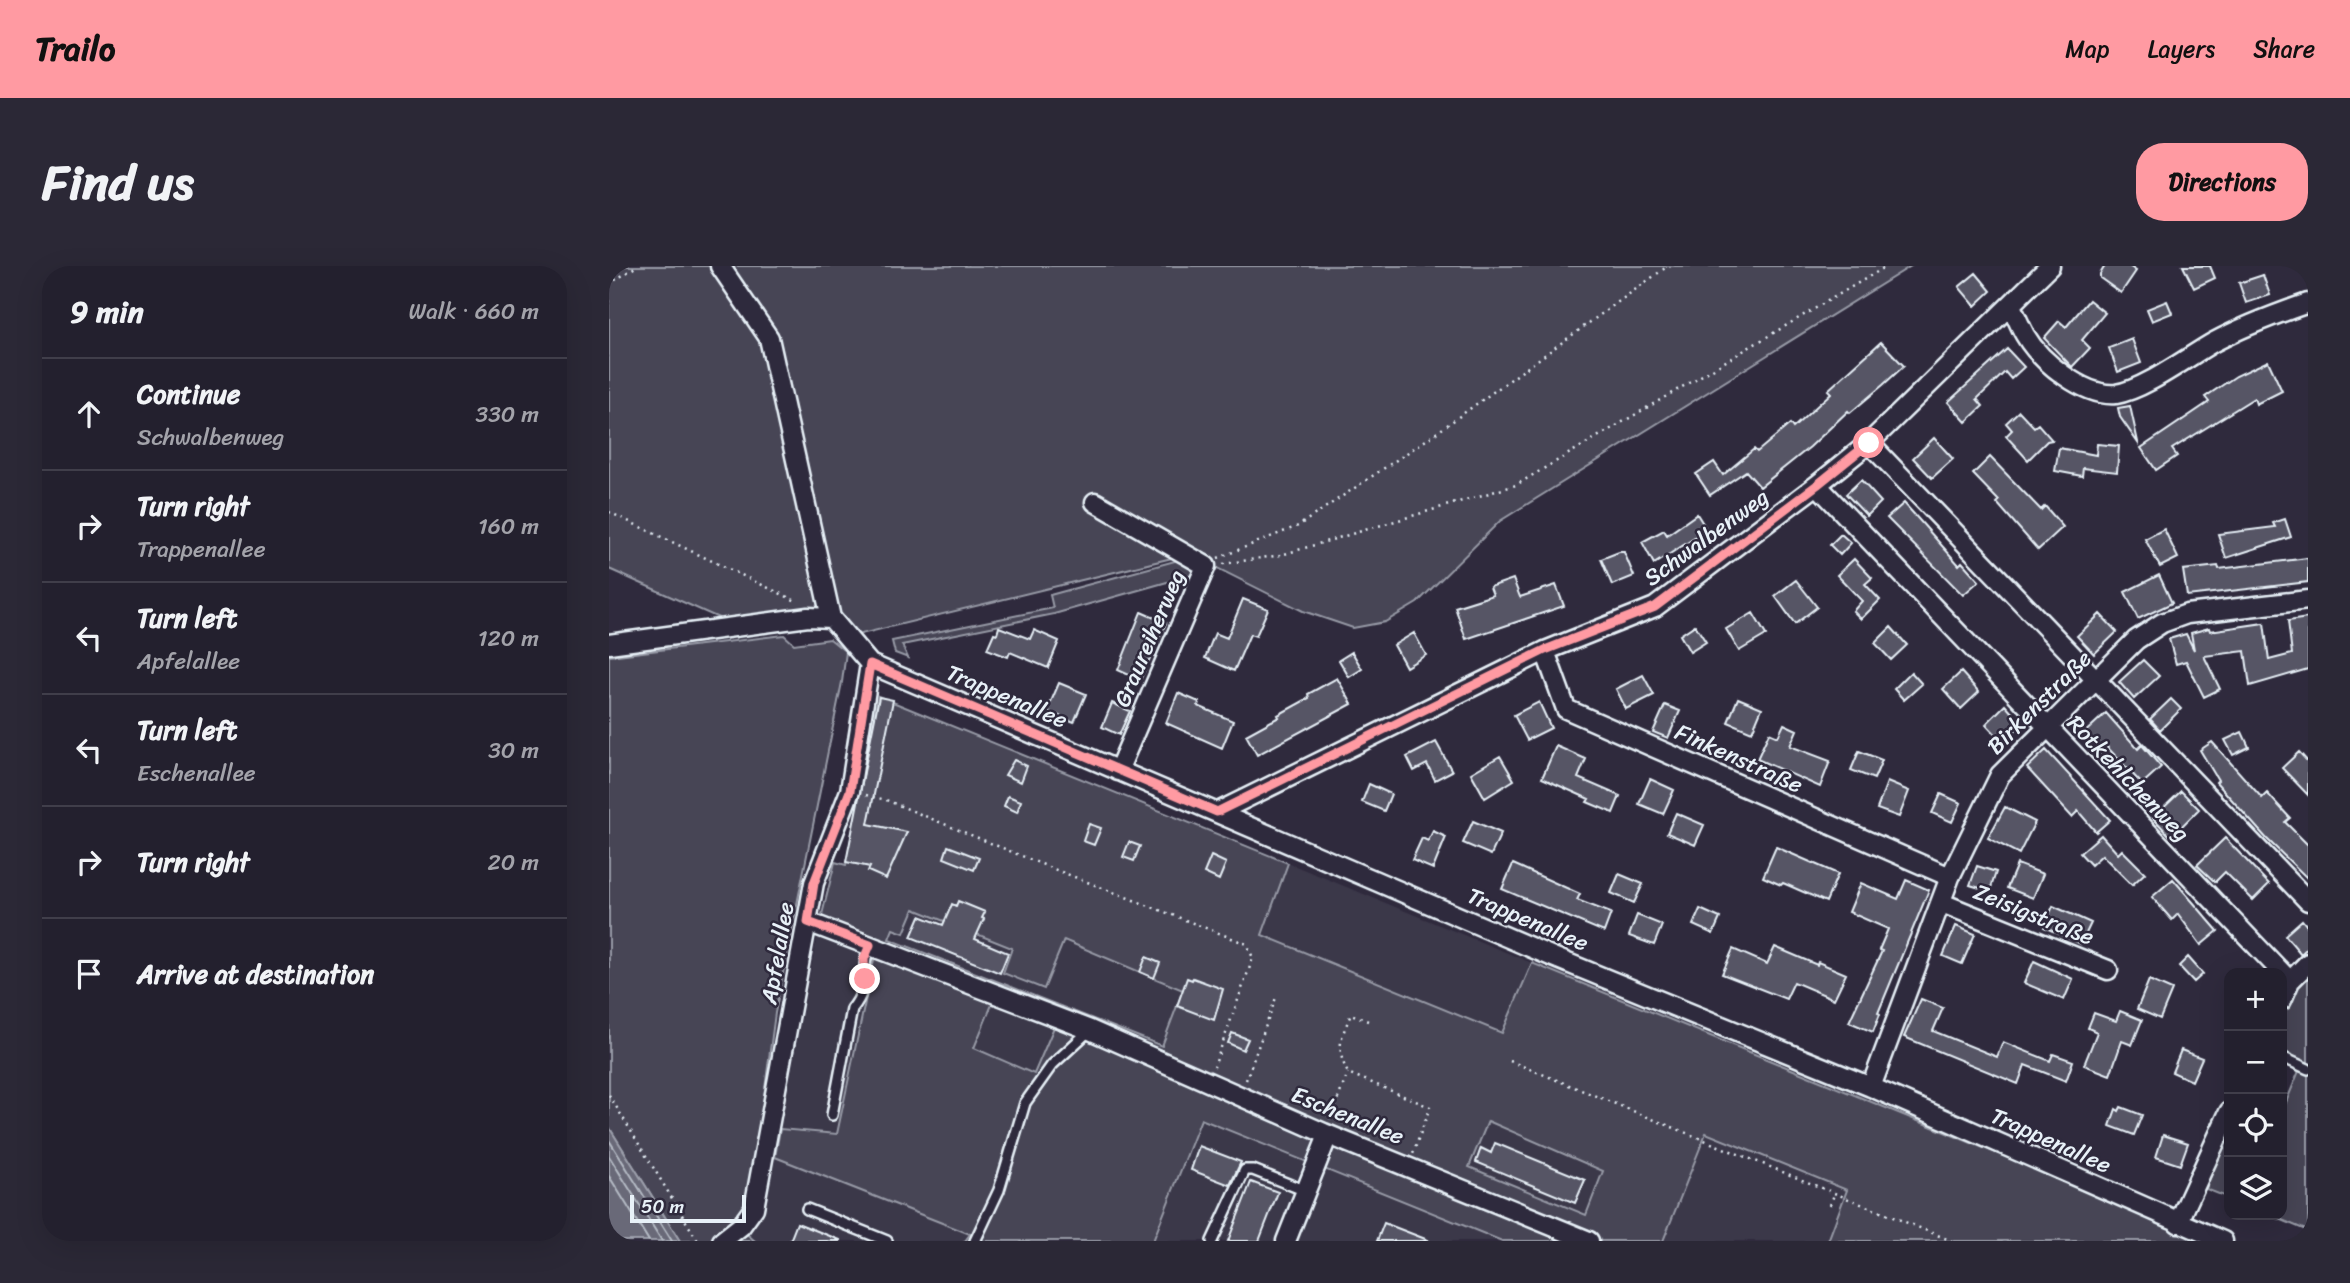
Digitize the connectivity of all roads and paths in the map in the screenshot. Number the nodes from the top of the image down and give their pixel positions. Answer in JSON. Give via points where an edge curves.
{"nodes":[{"id":1,"x":636,"y":266,"type":"edge"},
{"id":2,"x":720,"y":266,"type":"edge"},
{"id":3,"x":1668,"y":266,"type":"edge"},
{"id":4,"x":1887,"y":266,"type":"edge"},
{"id":5,"x":2050,"y":266,"type":"edge"},
{"id":6,"x":609,"y":284,"type":"edge"},
{"id":7,"x":2308,"y":303,"type":"edge"},
{"id":8,"x":2011,"y":306,"type":"junction"},
{"id":9,"x":1869,"y":443,"type":"junction"},
{"id":10,"x":1817,"y":485,"type":"junction"},
{"id":11,"x":1095,"y":502,"type":"dead end"},
{"id":12,"x":609,"y":512,"type":"edge"},
{"id":13,"x":1206,"y":566,"type":"junction"},
{"id":14,"x":2308,"y":600,"type":"edge"},
{"id":15,"x":807,"y":607,"type":"dead end"},
{"id":16,"x":831,"y":618,"type":"junction"},
{"id":17,"x":609,"y":643,"type":"edge"},
{"id":18,"x":1545,"y":650,"type":"junction"},
{"id":19,"x":870,"y":664,"type":"junction"},
{"id":20,"x":2094,"y":680,"type":"junction"},
{"id":21,"x":2048,"y":729,"type":"junction"},
{"id":22,"x":1118,"y":771,"type":"junction"},
{"id":23,"x":850,"y":791,"type":"junction"},
{"id":24,"x":1217,"y":812,"type":"junction"},
{"id":25,"x":1950,"y":877,"type":"junction"},
{"id":26,"x":2308,"y":901,"type":"edge"},
{"id":27,"x":1942,"y":903,"type":"junction"},
{"id":28,"x":808,"y":922,"type":"junction"},
{"id":29,"x":870,"y":945,"type":"junction"},
{"id":30,"x":2308,"y":963,"type":"edge"},
{"id":31,"x":2108,"y":970,"type":"dead end"},
{"id":32,"x":2290,"y":981,"type":"junction"},
{"id":33,"x":2287,"y":988,"type":"edge"},
{"id":34,"x":1277,"y":995,"type":"dead end"},
{"id":35,"x":1368,"y":1021,"type":"dead end"},
{"id":36,"x":1090,"y":1030,"type":"junction"},
{"id":37,"x":2287,"y":1059,"type":"edge"},
{"id":38,"x":1510,"y":1061,"type":"dead end"},
{"id":39,"x":2308,"y":1069,"type":"edge"},
{"id":40,"x":1348,"y":1073,"type":"junction"},
{"id":41,"x":1209,"y":1082,"type":"junction"},
{"id":42,"x":1871,"y":1087,"type":"junction"},
{"id":43,"x":609,"y":1095,"type":"edge"},
{"id":44,"x":1240,"y":1096,"type":"junction"},
{"id":45,"x":832,"y":1115,"type":"dead end"},
{"id":46,"x":2224,"y":1123,"type":"edge"},
{"id":47,"x":1326,"y":1134,"type":"junction"},
{"id":48,"x":1409,"y":1167,"type":"junction"},
{"id":49,"x":1306,"y":1191,"type":"junction"},
{"id":50,"x":1835,"y":1192,"type":"junction"},
{"id":51,"x":1830,"y":1205,"type":"dead end"},
{"id":52,"x":807,"y":1209,"type":"dead end"},
{"id":53,"x":2178,"y":1223,"type":"junction"},
{"id":54,"x":1289,"y":1240,"type":"edge"},
{"id":55,"x":698,"y":1241,"type":"edge"},
{"id":56,"x":722,"y":1241,"type":"edge"},
{"id":57,"x":887,"y":1241,"type":"edge"},
{"id":58,"x":975,"y":1241,"type":"edge"},
{"id":59,"x":1212,"y":1241,"type":"edge"},
{"id":60,"x":1589,"y":1241,"type":"edge"},
{"id":61,"x":1952,"y":1241,"type":"edge"},
{"id":62,"x":2224,"y":1241,"type":"edge"}],
"edges":[{"from":1,"to":6,"type":"path"},
{"from":2,"to":16,"type":"street","via":[[769,338]]},
{"from":3,"to":13,"type":"path","via":[[1298,526],[1221,555]]},
{"from":4,"to":13,"type":"path","via":[[1515,485],[1281,555]]},
{"from":5,"to":8,"type":"street","name":"Schwalbenweg"},
{"from":7,"to":8,"type":"street","via":[[2228,335],[2140,386],[2115,394],[2082,386],[2057,370],[2026,337]]},
{"from":8,"to":9,"type":"street","name":"Schwalbenweg"},
{"from":9,"to":10,"type":"street","name":"Schwalbenweg"},
{"from":9,"to":20,"type":"street","name":"Rotkehlchenweg"},
{"from":10,"to":18,"type":"street","name":"Schwalbenweg","via":[[1655,607]]},
{"from":10,"to":21,"type":"street","name":"Rotkehlchenweg"},
{"from":11,"to":13,"type":"street","name":"Graureiherweg"},
{"from":12,"to":15,"type":"path"},
{"from":13,"to":22,"type":"street","name":"Graureiherweg"},
{"from":14,"to":20,"type":"street","name":"Birkenstraße","via":[[2187,614],[2162,623],[2136,640]]},
{"from":16,"to":17,"type":"street","via":[[796,618]]},
{"from":16,"to":19,"type":"street","name":"Trappenallee"},
{"from":18,"to":24,"type":"street","name":"Schwalbenweg"},
{"from":18,"to":25,"type":"street","name":"Finkenstraße","via":[[1566,709]]},
{"from":19,"to":22,"type":"street","name":"Trappenallee"},
{"from":19,"to":23,"type":"street","name":"Apfelallee"},
{"from":20,"to":21,"type":"street","name":"Birkenstraße"},
{"from":20,"to":26,"type":"street","name":"Rotkehlchenweg"},
{"from":21,"to":25,"type":"street","name":"Birkenstraße","via":[[2000,775]]},
{"from":21,"to":32,"type":"street","name":"Rotkehlchenweg"},
{"from":22,"to":24,"type":"street","name":"Trappenallee"},
{"from":23,"to":28,"type":"street","name":"Apfelallee","via":[[814,883]]},
{"from":23,"to":41,"type":"path","via":[[885,800],[1247,944],[1253,958]]},
{"from":24,"to":42,"type":"street","name":"Trappenallee"},
{"from":25,"to":27,"type":"street","name":"Birkenstraße"},
{"from":27,"to":31,"type":"street","name":"Zeisigstraße"},
{"from":27,"to":42,"type":"street","name":"Birkenstraße"},
{"from":28,"to":29,"type":"street","name":"Eschenallee"},
{"from":28,"to":56,"type":"street","name":"Apfelallee","via":[[754,1208]]},
{"from":29,"to":36,"type":"street","name":"Eschenallee"},
{"from":29,"to":45,"type":"lane","via":[[864,959],[862,998],[852,1009]]},
{"from":30,"to":32,"type":"street"},
{"from":32,"to":33,"type":"street"},
{"from":34,"to":44,"type":"path"},
{"from":35,"to":40,"type":"path","via":[[1351,1014],[1339,1043]]},
{"from":36,"to":41,"type":"street","name":"Eschenallee"},
{"from":36,"to":58,"type":"lane","via":[[1052,1065],[1025,1103],[999,1190]]},
{"from":37,"to":39,"type":"lane"},
{"from":38,"to":50,"type":"path"},
{"from":40,"to":47,"type":"path"},
{"from":40,"to":48,"type":"path","via":[[1430,1107]]},
{"from":41,"to":44,"type":"street","name":"Eschenallee"},
{"from":42,"to":53,"type":"street","name":"Trappenallee"},
{"from":43,"to":55,"type":"path"},
{"from":44,"to":47,"type":"street","name":"Eschenallee"},
{"from":46,"to":53,"type":"street"},
{"from":47,"to":48,"type":"street","name":"Eschenallee"},
{"from":47,"to":49,"type":"street"},
{"from":48,"to":60,"type":"street","name":"Eschenallee"},
{"from":49,"to":54,"type":"street"},
{"from":49,"to":59,"type":"lane","via":[[1245,1170]]},
{"from":50,"to":51,"type":"path"},
{"from":50,"to":61,"type":"path"},
{"from":52,"to":57,"type":"lane"},
{"from":53,"to":62,"type":"street","name":"Trappenallee"}]}
